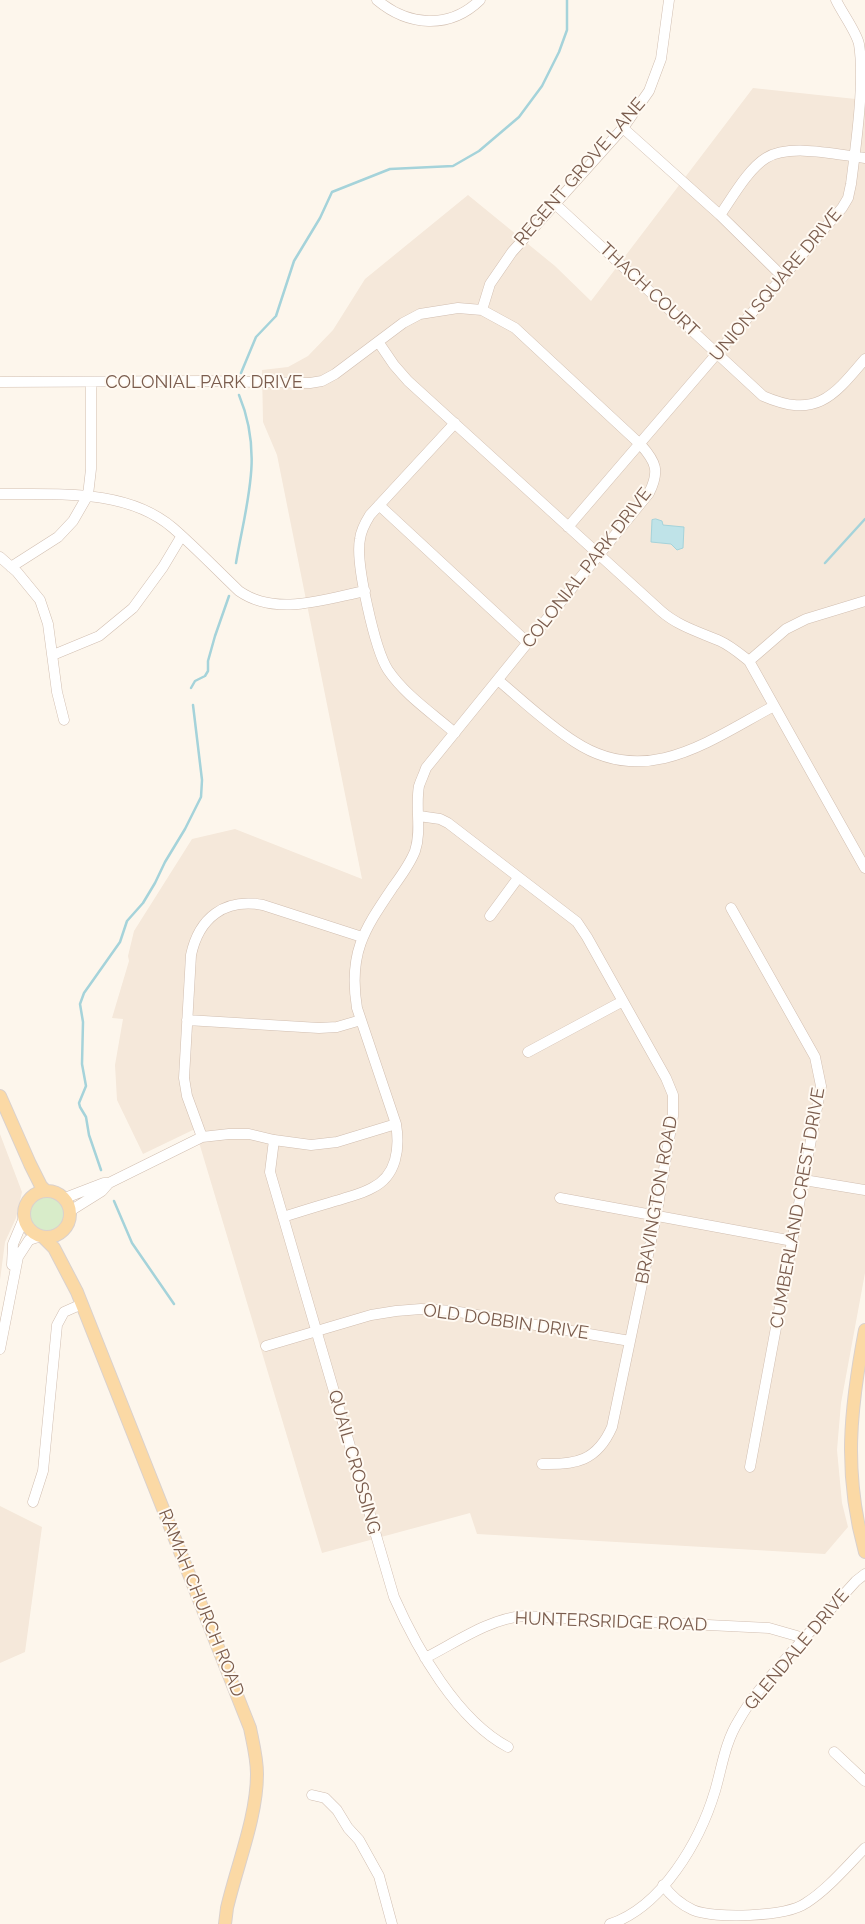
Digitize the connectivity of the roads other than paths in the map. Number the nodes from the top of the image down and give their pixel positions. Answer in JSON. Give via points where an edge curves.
{"nodes":[{"id":1,"x":378,"y":0,"type":"edge"},
{"id":2,"x":480,"y":0,"type":"edge"},
{"id":3,"x":669,"y":0,"type":"edge"},
{"id":4,"x":836,"y":0,"type":"edge"},
{"id":5,"x":862,"y":41,"type":"edge"},
{"id":6,"x":623,"y":128,"type":"junction"},
{"id":7,"x":860,"y":157,"type":"edge"},
{"id":8,"x":554,"y":203,"type":"junction"},
{"id":9,"x":720,"y":215,"type":"junction"},
{"id":10,"x":784,"y":277,"type":"junction"},
{"id":11,"x":482,"y":310,"type":"junction"},
{"id":12,"x":379,"y":343,"type":"junction"},
{"id":13,"x":717,"y":355,"type":"junction"},
{"id":14,"x":865,"y":359,"type":"edge"},
{"id":15,"x":0,"y":382,"type":"edge"},
{"id":16,"x":91,"y":382,"type":"junction"},
{"id":17,"x":455,"y":423,"type":"junction"},
{"id":18,"x":640,"y":445,"type":"junction"},
{"id":19,"x":0,"y":494,"type":"edge"},
{"id":20,"x":88,"y":495,"type":"junction"},
{"id":21,"x":379,"y":505,"type":"junction"},
{"id":22,"x":568,"y":527,"type":"junction"},
{"id":23,"x":182,"y":537,"type":"junction"},
{"id":24,"x":600,"y":556,"type":"junction"},
{"id":25,"x":0,"y":557,"type":"edge"},
{"id":26,"x":11,"y":567,"type":"junction"},
{"id":27,"x":365,"y":591,"type":"junction"},
{"id":28,"x":865,"y":600,"type":"edge"},
{"id":29,"x":528,"y":643,"type":"junction"},
{"id":30,"x":53,"y":655,"type":"junction"},
{"id":31,"x":749,"y":661,"type":"junction"},
{"id":32,"x":498,"y":680,"type":"junction"},
{"id":33,"x":774,"y":706,"type":"junction"},
{"id":34,"x":64,"y":720,"type":"dead end"},
{"id":35,"x":455,"y":733,"type":"junction"},
{"id":36,"x":419,"y":816,"type":"junction"},
{"id":37,"x":864,"y":863,"type":"edge"},
{"id":38,"x":518,"y":878,"type":"junction"},
{"id":39,"x":731,"y":908,"type":"dead end"},
{"id":40,"x":490,"y":916,"type":"dead end"},
{"id":41,"x":362,"y":937,"type":"junction"},
{"id":42,"x":623,"y":1000,"type":"junction"},
{"id":43,"x":187,"y":1020,"type":"junction"},
{"id":44,"x":361,"y":1020,"type":"junction"},
{"id":45,"x":528,"y":1052,"type":"dead end"},
{"id":46,"x":0,"y":1096,"type":"edge"},
{"id":47,"x":396,"y":1124,"type":"junction"},
{"id":48,"x":16,"y":1136,"type":"junction"},
{"id":49,"x":202,"y":1137,"type":"junction"},
{"id":50,"x":274,"y":1140,"type":"junction"},
{"id":51,"x":804,"y":1180,"type":"junction"},
{"id":52,"x":109,"y":1183,"type":"junction"},
{"id":53,"x":45,"y":1190,"type":"junction"},
{"id":54,"x":865,"y":1190,"type":"edge"},
{"id":55,"x":31,"y":1197,"type":"junction"},
{"id":56,"x":65,"y":1198,"type":"junction"},
{"id":57,"x":560,"y":1198,"type":"dead end"},
{"id":58,"x":70,"y":1211,"type":"junction"},
{"id":59,"x":283,"y":1217,"type":"junction"},
{"id":60,"x":656,"y":1217,"type":"junction"},
{"id":61,"x":24,"y":1218,"type":"junction"},
{"id":62,"x":61,"y":1233,"type":"junction"},
{"id":63,"x":42,"y":1236,"type":"junction"},
{"id":64,"x":793,"y":1241,"type":"junction"},
{"id":65,"x":12,"y":1278,"type":"junction"},
{"id":66,"x":79,"y":1298,"type":"junction"},
{"id":67,"x":865,"y":1330,"type":"edge"},
{"id":68,"x":316,"y":1331,"type":"junction"},
{"id":69,"x":630,"y":1341,"type":"junction"},
{"id":70,"x":266,"y":1346,"type":"dead end"},
{"id":71,"x":0,"y":1349,"type":"edge"},
{"id":72,"x":861,"y":1380,"type":"edge"},
{"id":73,"x":542,"y":1464,"type":"dead end"},
{"id":74,"x":750,"y":1467,"type":"dead end"},
{"id":75,"x":33,"y":1502,"type":"dead end"},
{"id":76,"x":865,"y":1552,"type":"edge"},
{"id":77,"x":865,"y":1574,"type":"edge"},
{"id":78,"x":804,"y":1638,"type":"junction"},
{"id":79,"x":425,"y":1658,"type":"junction"},
{"id":80,"x":508,"y":1747,"type":"dead end"},
{"id":81,"x":834,"y":1752,"type":"dead end"},
{"id":82,"x":865,"y":1781,"type":"edge"},
{"id":83,"x":312,"y":1795,"type":"dead end"},
{"id":84,"x":865,"y":1848,"type":"edge"},
{"id":85,"x":663,"y":1885,"type":"junction"},
{"id":86,"x":751,"y":1919,"type":"edge"},
{"id":87,"x":225,"y":1924,"type":"edge"},
{"id":88,"x":392,"y":1924,"type":"edge"},
{"id":89,"x":610,"y":1924,"type":"edge"}],
"edges":[{"from":1,"to":2,"type":"street","via":[[393,13],[413,20],[436,20],[464,12]]},
{"from":3,"to":6,"type":"street","name":"REGENT GROVE LANE","via":[[663,47],[655,77]]},
{"from":4,"to":5,"type":"street","name":"UNION SQUARE DRIVE"},
{"from":5,"to":7,"type":"street","name":"UNION SQUARE DRIVE"},
{"from":6,"to":8,"type":"street","name":"REGENT GROVE LANE"},
{"from":6,"to":9,"type":"street"},
{"from":7,"to":9,"type":"street","via":[[797,150],[766,158],[752,170]]},
{"from":7,"to":10,"type":"street","name":"UNION SQUARE DRIVE","via":[[842,208]]},
{"from":8,"to":11,"type":"street","name":"REGENT GROVE LANE","via":[[498,270]]},
{"from":8,"to":13,"type":"street","name":"THACH COURT"},
{"from":9,"to":10,"type":"street"},
{"from":10,"to":13,"type":"street","name":"UNION SQUARE DRIVE"},
{"from":11,"to":12,"type":"street","name":"COLONIAL PARK DRIVE","via":[[458,308],[420,314]]},
{"from":11,"to":18,"type":"street","name":"COLONIAL PARK DRIVE","via":[[515,328]]},
{"from":12,"to":16,"type":"street","name":"COLONIAL PARK DRIVE","via":[[335,374],[310,383]]},
{"from":12,"to":17,"type":"street","via":[[408,381]]},
{"from":13,"to":14,"type":"street","name":"THACH COURT","via":[[763,396],[780,404],[796,406],[812,404],[838,391]]},
{"from":13,"to":18,"type":"street","name":"UNION SQUARE DRIVE"},
{"from":15,"to":16,"type":"street","name":"COLONIAL PARK DRIVE"},
{"from":16,"to":20,"type":"street"},
{"from":17,"to":21,"type":"street"},
{"from":17,"to":22,"type":"street"},
{"from":18,"to":22,"type":"street","name":"UNION SQUARE DRIVE"},
{"from":18,"to":24,"type":"street","name":"COLONIAL PARK DRIVE","via":[[652,458],[655,481]]},
{"from":19,"to":20,"type":"street"},
{"from":20,"to":23,"type":"street","via":[[131,505],[166,523]]},
{"from":20,"to":26,"type":"street","via":[[74,521],[58,537]]},
{"from":21,"to":27,"type":"street","via":[[364,524],[360,539],[358,556]]},
{"from":21,"to":29,"type":"street"},
{"from":22,"to":24,"type":"street"},
{"from":23,"to":27,"type":"street","via":[[239,591],[260,602],[292,604]]},
{"from":23,"to":30,"type":"street","via":[[134,608],[98,636]]},
{"from":24,"to":29,"type":"street","name":"COLONIAL PARK DRIVE"},
{"from":24,"to":31,"type":"street","via":[[671,620],[721,642]]},
{"from":25,"to":26,"type":"street"},
{"from":26,"to":30,"type":"street","via":[[40,600]]},
{"from":27,"to":35,"type":"street","via":[[374,635],[387,668],[402,687]]},
{"from":28,"to":31,"type":"street","via":[[786,629]]},
{"from":29,"to":32,"type":"street","name":"COLONIAL PARK DRIVE"},
{"from":30,"to":34,"type":"street"},
{"from":31,"to":33,"type":"street"},
{"from":32,"to":33,"type":"street","via":[[576,743],[618,761],[642,762],[685,753]]},
{"from":32,"to":35,"type":"street","name":"COLONIAL PARK DRIVE"},
{"from":33,"to":37,"type":"street"},
{"from":35,"to":36,"type":"street","name":"COLONIAL PARK DRIVE","via":[[426,768],[419,787]]},
{"from":36,"to":38,"type":"street","name":"BRAVINGTON ROAD","via":[[448,823]]},
{"from":36,"to":41,"type":"street","name":"COLONIAL PARK DRIVE","via":[[415,851]]},
{"from":38,"to":40,"type":"street"},
{"from":38,"to":42,"type":"street","name":"BRAVINGTON ROAD","via":[[577,922]]},
{"from":39,"to":51,"type":"street","name":"CUMBERLAND CREST DRIVE","via":[[818,1067],[821,1086]]},
{"from":41,"to":43,"type":"street","via":[[249,902],[223,908],[202,925],[194,939]]},
{"from":41,"to":44,"type":"street","name":"COLONIAL PARK DRIVE","via":[[355,977],[355,996]]},
{"from":42,"to":45,"type":"street"},
{"from":42,"to":60,"type":"street","name":"BRAVINGTON ROAD","via":[[673,1094],[673,1116]]},
{"from":43,"to":44,"type":"street","via":[[319,1028]]},
{"from":43,"to":49,"type":"street","via":[[184,1078]]},
{"from":44,"to":47,"type":"street","name":"COLONIAL PARK DRIVE"},
{"from":46,"to":48,"type":"main road"},
{"from":47,"to":50,"type":"street","via":[[336,1142],[311,1145]]},
{"from":47,"to":59,"type":"street","name":"COLONIAL PARK DRIVE","via":[[398,1151],[394,1165],[374,1188]]},
{"from":48,"to":53,"type":"main road"},
{"from":48,"to":55,"type":"main road"},
{"from":49,"to":50,"type":"street","via":[[249,1134]]},
{"from":49,"to":52,"type":"street"},
{"from":50,"to":59,"type":"street","name":"QUAIL CROSSING","via":[[270,1172]]},
{"from":51,"to":54,"type":"street"},
{"from":51,"to":64,"type":"street","name":"CUMBERLAND CREST DRIVE"},
{"from":52,"to":56,"type":"street"},
{"from":52,"to":58,"type":"street"},
{"from":53,"to":55,"type":"main road"},
{"from":53,"to":56,"type":"main road"},
{"from":55,"to":61,"type":"main road","via":[[24,1210]]},
{"from":56,"to":58,"type":"main road"},
{"from":57,"to":60,"type":"street"},
{"from":58,"to":62,"type":"main road","via":[[68,1224]]},
{"from":59,"to":68,"type":"street","name":"QUAIL CROSSING"},
{"from":60,"to":64,"type":"street"},
{"from":60,"to":69,"type":"street","name":"BRAVINGTON ROAD"},
{"from":61,"to":63,"type":"main road","name":"RAMAH CHURCH ROAD","via":[[31,1230]]},
{"from":61,"to":65,"type":"street","via":[[12,1244]]},
{"from":62,"to":63,"type":"main road"},
{"from":62,"to":66,"type":"main road","name":"RAMAH CHURCH ROAD"},
{"from":63,"to":65,"type":"street","via":[[29,1240],[22,1247]]},
{"from":63,"to":66,"type":"main road","name":"RAMAH CHURCH ROAD","via":[[54,1248]]},
{"from":64,"to":74,"type":"street","name":"CUMBERLAND CREST DRIVE"},
{"from":65,"to":71,"type":"street"},
{"from":66,"to":75,"type":"street","via":[[64,1312],[57,1325],[43,1471]]},
{"from":66,"to":87,"type":"main road","name":"RAMAH CHURCH ROAD","via":[[250,1728],[256,1757],[256,1790]]},
{"from":67,"to":72,"type":"main road"},
{"from":68,"to":69,"type":"street","name":"OLD DOBBIN DRIVE","via":[[371,1315],[422,1309],[453,1311]]},
{"from":68,"to":70,"type":"street","name":"OLD DOBBIN DRIVE"},
{"from":68,"to":79,"type":"street","name":"QUAIL CROSSING","via":[[389,1583]]},
{"from":69,"to":73,"type":"street","name":"BRAVINGTON ROAD","via":[[618,1404],[608,1436],[581,1461],[565,1465]]},
{"from":72,"to":76,"type":"main road","via":[[851,1424],[851,1469],[857,1520]]},
{"from":77,"to":78,"type":"street","name":"GLENDALE DRIVE"},
{"from":78,"to":79,"type":"street","name":"HUNTERSRIDGE ROAD","via":[[769,1628],[524,1616],[493,1623]]},
{"from":78,"to":85,"type":"street","name":"GLENDALE DRIVE","via":[[762,1686],[738,1721],[727,1744],[715,1791],[698,1834]]},
{"from":79,"to":80,"type":"street","name":"QUAIL CROSSING","via":[[450,1694],[477,1723],[493,1739]]},
{"from":81,"to":82,"type":"street"},
{"from":83,"to":88,"type":"street","via":[[325,1798],[359,1840],[379,1876]]},
{"from":84,"to":86,"type":"street","via":[[807,1903]]},
{"from":85,"to":86,"type":"street","via":[[679,1902],[699,1912]]},
{"from":85,"to":89,"type":"street","name":"GLENDALE DRIVE","via":[[642,1907]]}]}
